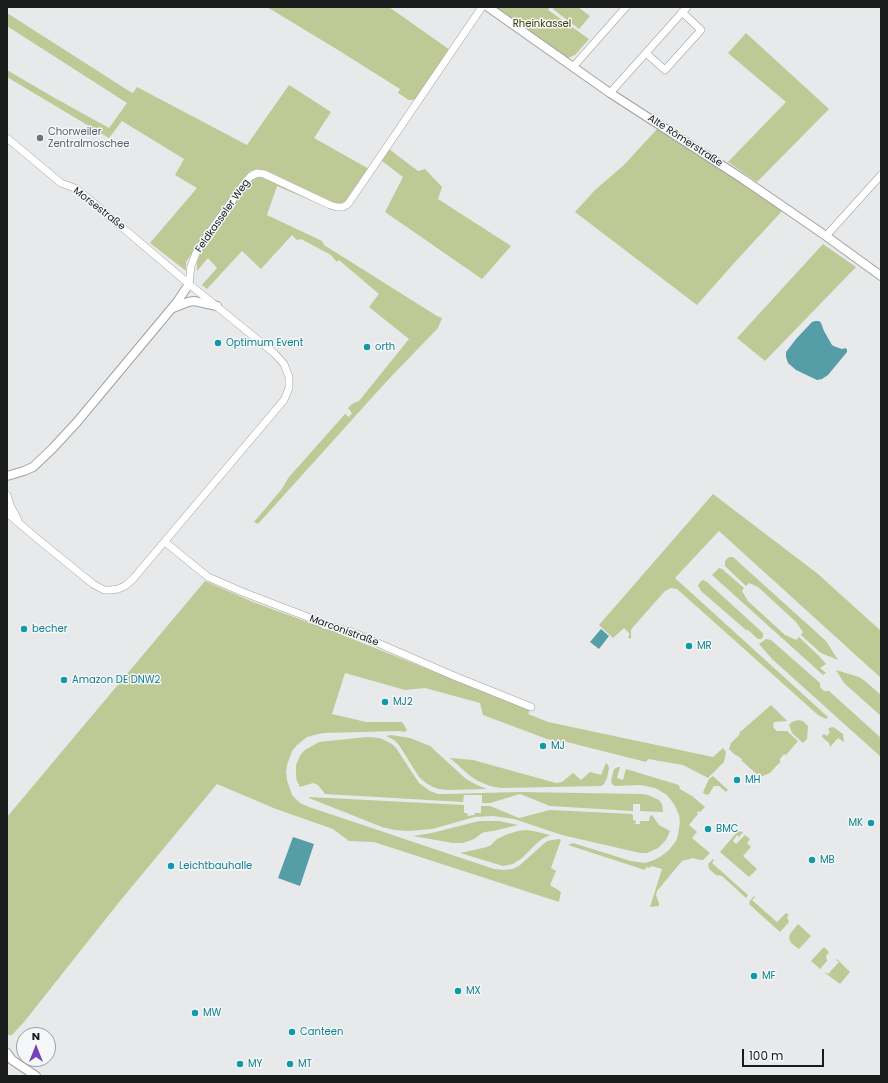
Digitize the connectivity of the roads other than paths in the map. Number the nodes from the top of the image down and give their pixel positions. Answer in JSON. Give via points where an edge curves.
{"nodes":[{"id":1,"x":482,"y":7,"type":"edge"},
{"id":2,"x":488,"y":7,"type":"edge"},
{"id":3,"x":626,"y":7,"type":"edge"},
{"id":4,"x":684,"y":10,"type":"edge"},
{"id":5,"x":646,"y":52,"type":"junction"},
{"id":6,"x":573,"y":67,"type":"junction"},
{"id":7,"x":610,"y":93,"type":"junction"},
{"id":8,"x":7,"y":138,"type":"edge"},
{"id":9,"x":881,"y":175,"type":"edge"},
{"id":10,"x":826,"y":236,"type":"junction"},
{"id":11,"x":881,"y":276,"type":"edge"},
{"id":12,"x":189,"y":284,"type":"junction"},
{"id":13,"x":216,"y":306,"type":"junction"},
{"id":14,"x":172,"y":308,"type":"junction"},
{"id":15,"x":7,"y":476,"type":"edge"},
{"id":16,"x":7,"y":495,"type":"edge"},
{"id":17,"x":7,"y":513,"type":"edge"},
{"id":18,"x":21,"y":525,"type":"junction"},
{"id":19,"x":165,"y":542,"type":"junction"},
{"id":20,"x":531,"y":707,"type":"dead end"},
{"id":21,"x":7,"y":1053,"type":"edge"},
{"id":22,"x":36,"y":1076,"type":"edge"}],
"edges":[{"from":1,"to":12,"type":"street","name":"Feldkasseler Weg","via":[[348,204],[343,207],[330,205],[264,174],[257,173],[251,176],[196,253],[191,266]]},
{"from":2,"to":6,"type":"street","name":"Alte Römerstraße"},
{"from":3,"to":6,"type":"street"},
{"from":4,"to":5,"type":"street"},
{"from":4,"to":5,"type":"street","via":[[702,30],[665,70]]},
{"from":5,"to":7,"type":"street"},
{"from":6,"to":7,"type":"street","name":"Alte Römerstraße"},
{"from":7,"to":10,"type":"street","name":"Alte Römerstraße","via":[[744,179]]},
{"from":8,"to":12,"type":"street","name":"Morsestraße","via":[[61,183],[77,189]]},
{"from":9,"to":10,"type":"street"},
{"from":10,"to":11,"type":"street","name":"Alte Römerstraße"},
{"from":12,"to":13,"type":"street"},
{"from":12,"to":14,"type":"street","name":"Feldkasseler Weg"},
{"from":13,"to":14,"type":"street","via":[[194,301]]},
{"from":13,"to":19,"type":"street","via":[[284,364],[289,376],[289,388],[284,400]]},
{"from":14,"to":15,"type":"street","name":"Feldkasseler Weg","via":[[53,448],[33,467]]},
{"from":16,"to":18,"type":"street"},
{"from":17,"to":18,"type":"street"},
{"from":18,"to":19,"type":"street","via":[[93,584],[104,590],[125,586]]},
{"from":19,"to":20,"type":"street","name":"Marconistraße","via":[[208,577],[324,624],[352,632]]},
{"from":21,"to":22,"type":"street","via":[[12,1060]]}]}
